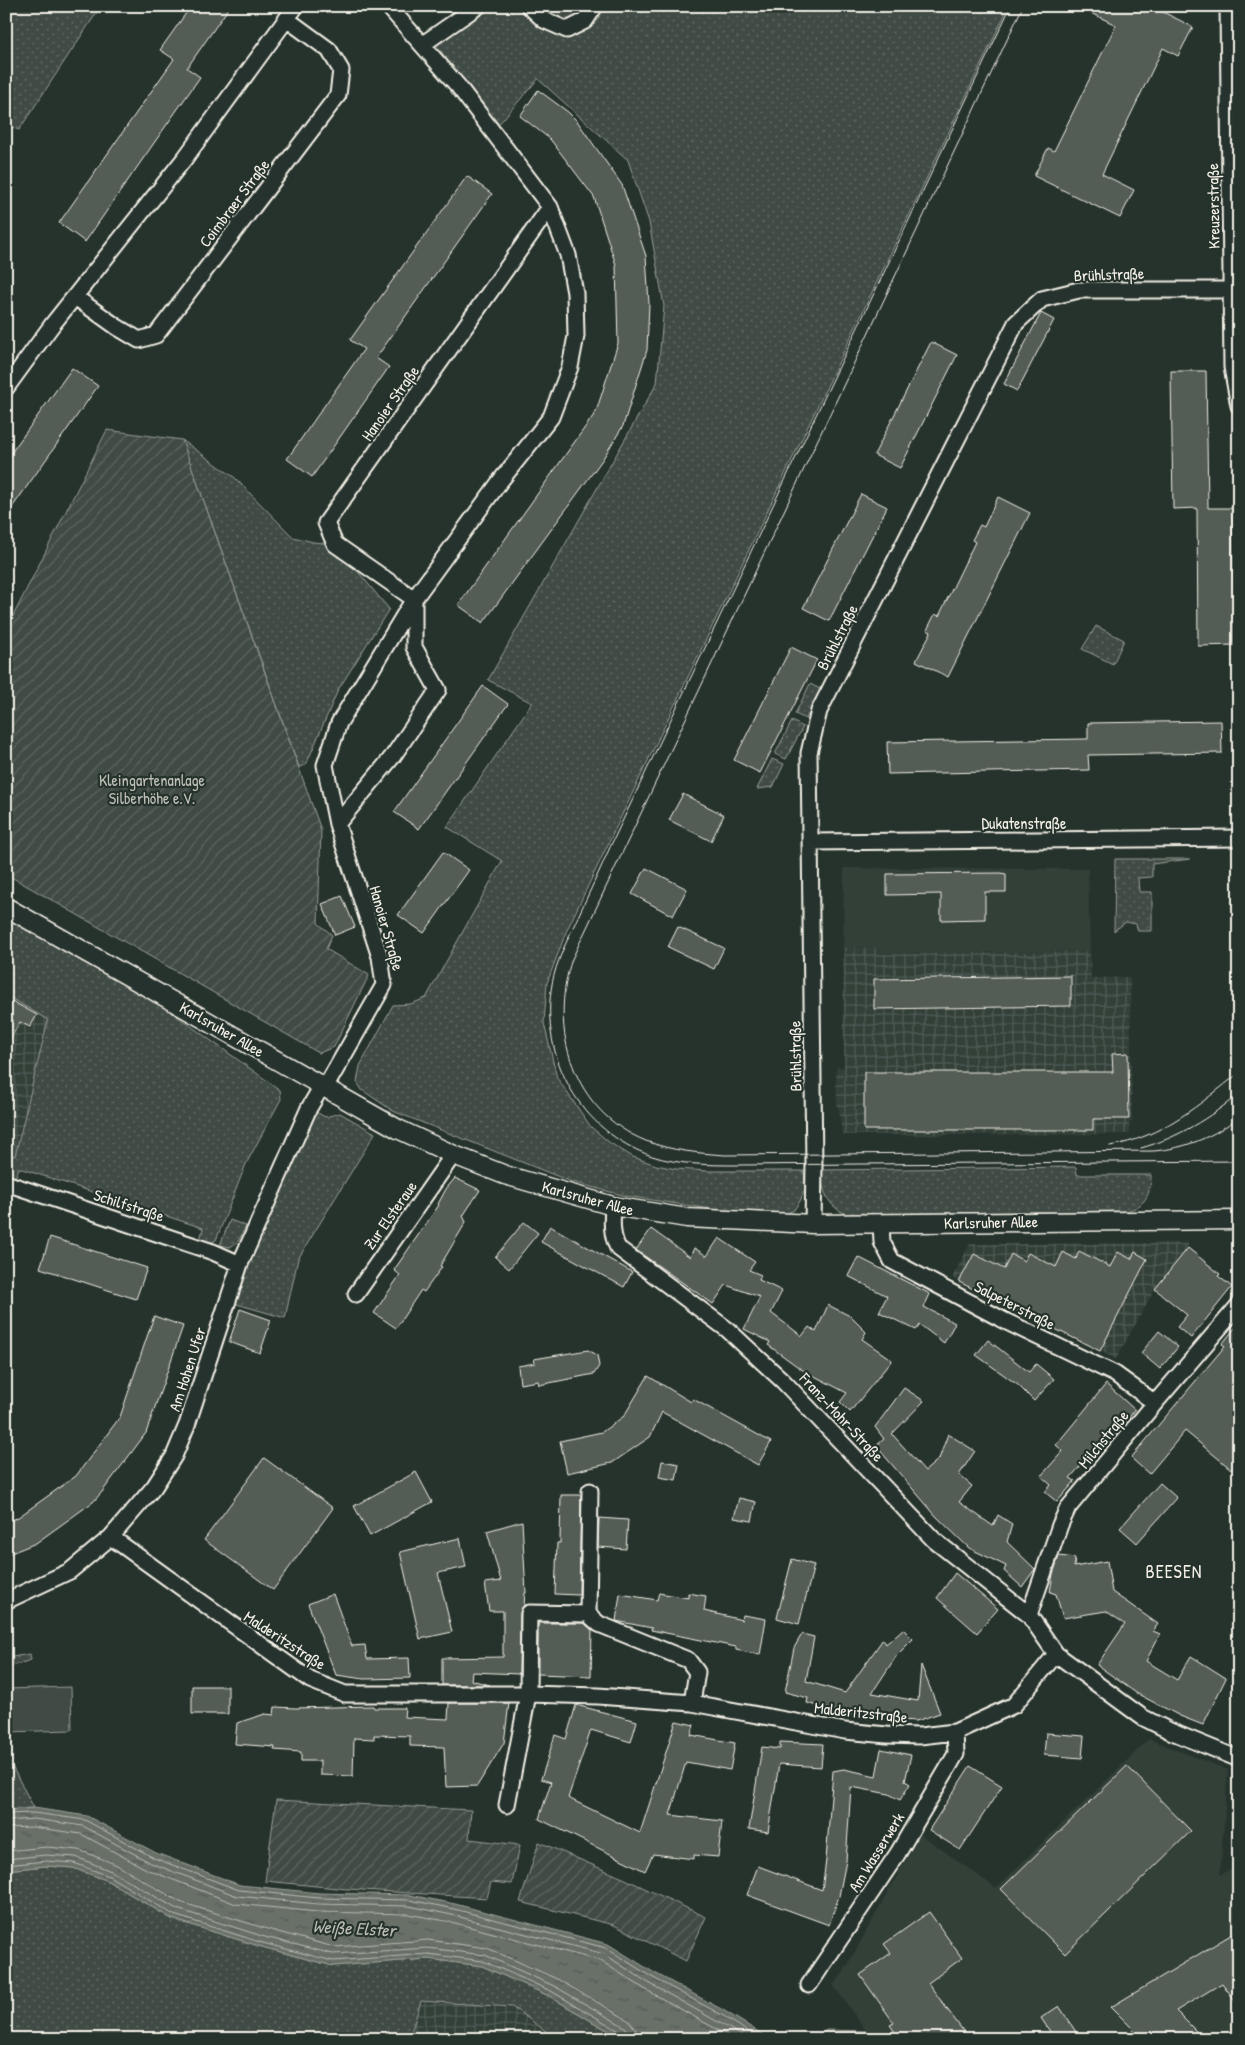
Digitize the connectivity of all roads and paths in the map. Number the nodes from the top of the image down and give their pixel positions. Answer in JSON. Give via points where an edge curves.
{"nodes":[{"id":1,"x":296,"y":6,"type":"edge"},
{"id":2,"x":388,"y":6,"type":"edge"},
{"id":3,"x":478,"y":6,"type":"edge"},
{"id":4,"x":529,"y":6,"type":"edge"},
{"id":5,"x":595,"y":6,"type":"edge"},
{"id":6,"x":1228,"y":6,"type":"edge"},
{"id":7,"x":288,"y":20,"type":"junction"},
{"id":8,"x":423,"y":44,"type":"junction"},
{"id":9,"x":550,"y":207,"type":"junction"},
{"id":10,"x":1236,"y":290,"type":"edge"},
{"id":11,"x":75,"y":297,"type":"junction"},
{"id":12,"x":6,"y":388,"type":"edge"},
{"id":13,"x":1239,"y":406,"type":"edge"},
{"id":14,"x":414,"y":599,"type":"junction"},
{"id":15,"x":337,"y":824,"type":"junction"},
{"id":16,"x":1239,"y":838,"type":"edge"},
{"id":17,"x":810,"y":842,"type":"junction"},
{"id":18,"x":6,"y":906,"type":"edge"},
{"id":19,"x":324,"y":1087,"type":"junction"},
{"id":20,"x":453,"y":1155,"type":"junction"},
{"id":21,"x":6,"y":1183,"type":"edge"},
{"id":22,"x":612,"y":1206,"type":"junction"},
{"id":23,"x":1239,"y":1220,"type":"edge"},
{"id":24,"x":813,"y":1224,"type":"junction"},
{"id":25,"x":881,"y":1224,"type":"junction"},
{"id":26,"x":240,"y":1264,"type":"junction"},
{"id":27,"x":356,"y":1294,"type":"dead end"},
{"id":28,"x":1239,"y":1305,"type":"edge"},
{"id":29,"x":1155,"y":1402,"type":"junction"},
{"id":30,"x":590,"y":1491,"type":"dead end"},
{"id":31,"x":110,"y":1537,"type":"junction"},
{"id":32,"x":6,"y":1601,"type":"edge"},
{"id":33,"x":588,"y":1614,"type":"junction"},
{"id":34,"x":1029,"y":1615,"type":"junction"},
{"id":35,"x":1056,"y":1654,"type":"junction"},
{"id":36,"x":528,"y":1694,"type":"junction"},
{"id":37,"x":692,"y":1703,"type":"junction"},
{"id":38,"x":955,"y":1732,"type":"junction"},
{"id":39,"x":1239,"y":1759,"type":"edge"},
{"id":40,"x":506,"y":1805,"type":"dead end"},
{"id":41,"x":810,"y":1985,"type":"dead end"}],
"edges":[{"from":1,"to":7,"type":"street"},
{"from":2,"to":8,"type":"street","name":"Hanoier Straße"},
{"from":3,"to":8,"type":"street"},
{"from":4,"to":5,"type":"street","via":[[544,20],[567,30],[585,21]]},
{"from":6,"to":10,"type":"street","name":"Kreuzerstraße"},
{"from":7,"to":11,"type":"street"},
{"from":7,"to":11,"type":"street","name":"Coimbraer Straße","via":[[329,50],[341,70],[338,95],[156,335],[138,340]]},
{"from":8,"to":9,"type":"street","name":"Hanoier Straße"},
{"from":9,"to":14,"type":"street","name":"Hanoier Straße","via":[[568,255],[575,293],[576,336],[570,368],[551,416]]},
{"from":9,"to":14,"type":"street","name":"Hanoier Straße","via":[[326,523],[335,544]]},
{"from":10,"to":13,"type":"street","name":"Kreuzerstraße","via":[[1232,367]]},
{"from":10,"to":17,"type":"street","name":"Brühlstraße","via":[[1079,290],[1042,299],[1016,323],[819,711],[808,754]]},
{"from":11,"to":12,"type":"street"},
{"from":14,"to":15,"type":"street","name":"Hanoier Straße","via":[[339,724],[325,765]]},
{"from":14,"to":15,"type":"street","via":[[414,647],[438,690],[393,756]]},
{"from":15,"to":19,"type":"street","name":"Hanoier Straße","via":[[380,957],[384,985]]},
{"from":16,"to":17,"type":"street","name":"Dukatenstraße"},
{"from":17,"to":24,"type":"street","name":"Brühlstraße"},
{"from":18,"to":19,"type":"street","name":"Karlsruher Allee"},
{"from":19,"to":20,"type":"street","name":"Karlsruher Allee","via":[[398,1129]]},
{"from":19,"to":26,"type":"street","name":"Am Hohen Ufer","via":[[309,1108]]},
{"from":20,"to":22,"type":"street","name":"Karlsruher Allee","via":[[505,1175]]},
{"from":20,"to":27,"type":"street","name":"Zur Elsteraue"},
{"from":21,"to":26,"type":"street","name":"Schilfstraße","via":[[214,1252]]},
{"from":22,"to":24,"type":"street","name":"Karlsruher Allee","via":[[687,1218]]},
{"from":22,"to":34,"type":"street","name":"Franz-Mohr-Straße","via":[[612,1227],[618,1248],[728,1330],[783,1380],[934,1540]]},
{"from":23,"to":25,"type":"street","name":"Karlsruher Allee"},
{"from":24,"to":25,"type":"street","name":"Karlsruher Allee"},
{"from":25,"to":29,"type":"street","name":"Salpeterstraße","via":[[882,1242],[892,1261],[1115,1374]]},
{"from":26,"to":31,"type":"street","name":"Am Hohen Ufer","via":[[174,1456],[154,1487]]},
{"from":28,"to":29,"type":"street","name":"Milchstraße"},
{"from":29,"to":34,"type":"street","name":"Milchstraße","via":[[1068,1508]]},
{"from":30,"to":33,"type":"street"},
{"from":31,"to":32,"type":"street","name":"Am Hohen Ufer","via":[[70,1572]]},
{"from":31,"to":36,"type":"street","name":"Malderitzstraße","via":[[310,1680],[345,1694]]},
{"from":33,"to":36,"type":"street","via":[[529,1613]]},
{"from":33,"to":37,"type":"street","via":[[599,1624],[688,1660],[697,1672]]},
{"from":34,"to":35,"type":"street","name":"Franz-Mohr-Straße"},
{"from":35,"to":38,"type":"street","name":"Malderitzstraße","via":[[1014,1705]]},
{"from":35,"to":39,"type":"street","name":"Franz-Mohr-Straße","via":[[1142,1717]]},
{"from":36,"to":37,"type":"street","name":"Malderitzstraße"},
{"from":36,"to":40,"type":"street"},
{"from":37,"to":38,"type":"street","name":"Malderitzstraße","via":[[845,1731],[920,1736]]},
{"from":38,"to":41,"type":"street","name":"Am Wasserwerk","via":[[956,1754],[898,1853]]}]}
